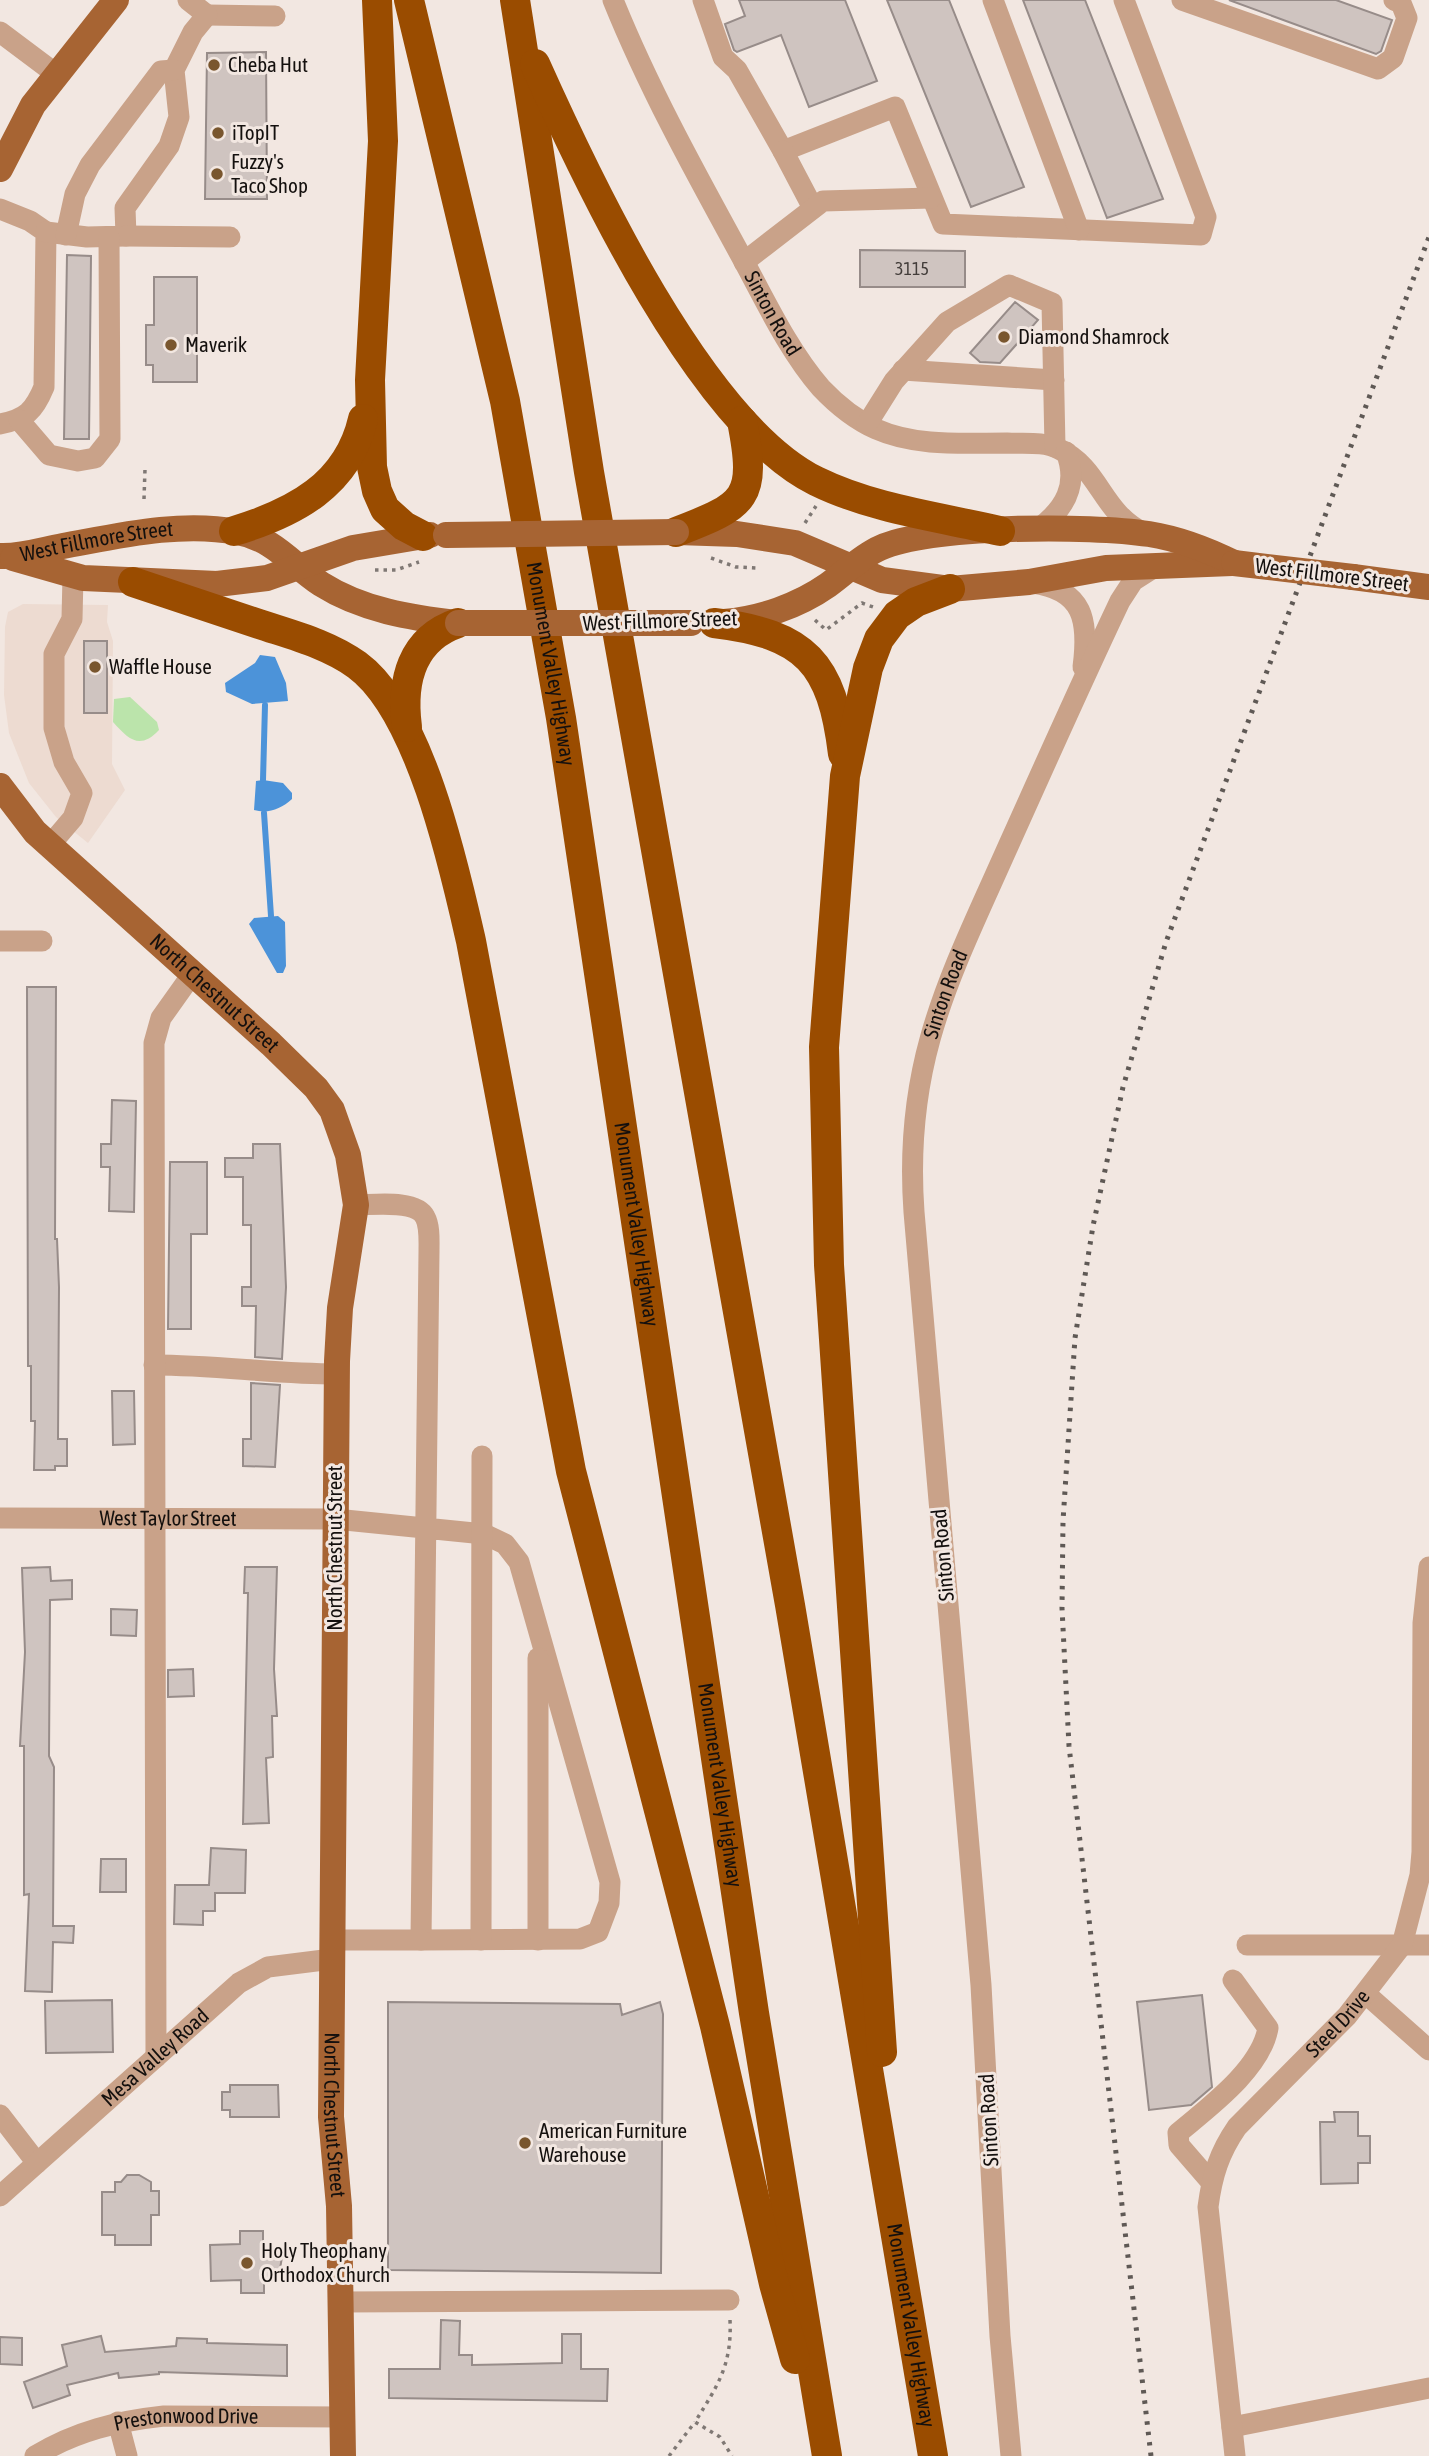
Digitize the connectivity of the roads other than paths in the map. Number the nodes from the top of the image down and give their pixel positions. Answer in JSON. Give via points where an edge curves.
{"nodes":[{"id":1,"x":117,"y":0,"type":"edge"},
{"id":2,"x":187,"y":0,"type":"edge"},
{"id":3,"x":377,"y":0,"type":"edge"},
{"id":4,"x":409,"y":0,"type":"edge"},
{"id":5,"x":613,"y":0,"type":"edge"},
{"id":6,"x":703,"y":0,"type":"edge"},
{"id":7,"x":993,"y":0,"type":"edge"},
{"id":8,"x":1124,"y":0,"type":"edge"},
{"id":9,"x":1182,"y":0,"type":"edge"},
{"id":10,"x":1394,"y":0,"type":"edge"},
{"id":11,"x":211,"y":8,"type":"edge"},
{"id":12,"x":517,"y":14,"type":"edge"},
{"id":13,"x":275,"y":16,"type":"dead end"},
{"id":14,"x":0,"y":32,"type":"edge"},
{"id":15,"x":174,"y":70,"type":"junction"},
{"id":16,"x":56,"y":74,"type":"junction"},
{"id":17,"x":783,"y":151,"type":"junction"},
{"id":18,"x":0,"y":169,"type":"edge"},
{"id":19,"x":931,"y":198,"type":"junction"},
{"id":20,"x":813,"y":208,"type":"junction"},
{"id":21,"x":0,"y":209,"type":"edge"},
{"id":22,"x":1079,"y":230,"type":"junction"},
{"id":23,"x":56,"y":233,"type":"junction"},
{"id":24,"x":118,"y":236,"type":"junction"},
{"id":25,"x":230,"y":237,"type":"dead end"},
{"id":26,"x":744,"y":262,"type":"junction"},
{"id":27,"x":903,"y":370,"type":"junction"},
{"id":28,"x":370,"y":380,"type":"junction"},
{"id":29,"x":1054,"y":380,"type":"junction"},
{"id":30,"x":742,"y":421,"type":"junction"},
{"id":31,"x":10,"y":422,"type":"edge"},
{"id":32,"x":867,"y":424,"type":"junction"},
{"id":33,"x":1061,"y":450,"type":"junction"},
{"id":34,"x":1038,"y":529,"type":"junction"},
{"id":35,"x":234,"y":531,"type":"junction"},
{"id":36,"x":1000,"y":531,"type":"junction"},
{"id":37,"x":676,"y":532,"type":"junction"},
{"id":38,"x":1146,"y":534,"type":"junction"},
{"id":39,"x":433,"y":543,"type":"junction"},
{"id":40,"x":5,"y":556,"type":"edge"},
{"id":41,"x":1234,"y":563,"type":"junction"},
{"id":42,"x":299,"y":566,"type":"junction"},
{"id":43,"x":1155,"y":566,"type":"junction"},
{"id":44,"x":851,"y":567,"type":"junction"},
{"id":45,"x":73,"y":576,"type":"junction"},
{"id":46,"x":133,"y":582,"type":"junction"},
{"id":47,"x":1029,"y":582,"type":"junction"},
{"id":48,"x":1429,"y":587,"type":"edge"},
{"id":49,"x":950,"y":589,"type":"junction"},
{"id":50,"x":458,"y":623,"type":"junction"},
{"id":51,"x":703,"y":623,"type":"junction"},
{"id":52,"x":1080,"y":686,"type":"junction"},
{"id":53,"x":409,"y":738,"type":"junction"},
{"id":54,"x":845,"y":776,"type":"junction"},
{"id":55,"x":0,"y":786,"type":"edge"},
{"id":56,"x":50,"y":845,"type":"junction"},
{"id":57,"x":0,"y":941,"type":"edge"},
{"id":58,"x":42,"y":941,"type":"dead end"},
{"id":59,"x":193,"y":973,"type":"junction"},
{"id":60,"x":356,"y":1205,"type":"junction"},
{"id":61,"x":154,"y":1365,"type":"junction"},
{"id":62,"x":337,"y":1374,"type":"junction"},
{"id":63,"x":482,"y":1456,"type":"dead end"},
{"id":64,"x":0,"y":1518,"type":"edge"},
{"id":65,"x":335,"y":1518,"type":"junction"},
{"id":66,"x":154,"y":1520,"type":"junction"},
{"id":67,"x":427,"y":1527,"type":"junction"},
{"id":68,"x":482,"y":1534,"type":"junction"},
{"id":69,"x":1429,"y":1567,"type":"edge"},
{"id":70,"x":538,"y":1631,"type":"junction"},
{"id":71,"x":421,"y":1940,"type":"junction"},
{"id":72,"x":481,"y":1940,"type":"junction"},
{"id":73,"x":538,"y":1940,"type":"junction"},
{"id":74,"x":1247,"y":1945,"type":"dead end"},
{"id":75,"x":1402,"y":1945,"type":"junction"},
{"id":76,"x":1429,"y":1945,"type":"edge"},
{"id":77,"x":332,"y":1950,"type":"junction"},
{"id":78,"x":1233,"y":1980,"type":"dead end"},
{"id":79,"x":1366,"y":1994,"type":"junction"},
{"id":80,"x":1429,"y":2050,"type":"edge"},
{"id":81,"x":156,"y":2057,"type":"junction"},
{"id":82,"x":0,"y":2115,"type":"edge"},
{"id":83,"x":37,"y":2163,"type":"junction"},
{"id":84,"x":1211,"y":2182,"type":"junction"},
{"id":85,"x":889,"y":2189,"type":"junction"},
{"id":86,"x":0,"y":2196,"type":"edge"},
{"id":87,"x":729,"y":2300,"type":"road end"},
{"id":88,"x":340,"y":2302,"type":"junction"},
{"id":89,"x":1429,"y":2388,"type":"edge"},
{"id":90,"x":341,"y":2417,"type":"junction"},
{"id":91,"x":118,"y":2421,"type":"junction"},
{"id":92,"x":1232,"y":2427,"type":"junction"},
{"id":93,"x":35,"y":2456,"type":"edge"},
{"id":94,"x":127,"y":2456,"type":"edge"},
{"id":95,"x":342,"y":2456,"type":"edge"},
{"id":96,"x":822,"y":2456,"type":"edge"},
{"id":97,"x":827,"y":2456,"type":"edge"},
{"id":98,"x":933,"y":2456,"type":"edge"},
{"id":99,"x":1011,"y":2456,"type":"edge"},
{"id":100,"x":1236,"y":2456,"type":"edge"}],
"edges":[{"from":1,"to":16,"type":"main road"},
{"from":2,"to":11,"type":"street"},
{"from":3,"to":28,"type":"highway","via":[[383,141]]},
{"from":4,"to":97,"type":"highway","name":"Monument Valley Highway","via":[[505,401],[561,718],[752,2000]]},
{"from":5,"to":26,"type":"street","name":"Sinton Road","via":[[664,113]]},
{"from":6,"to":17,"type":"street","via":[[723,57],[737,70]]},
{"from":7,"to":22,"type":"street"},
{"from":8,"to":22,"type":"street","via":[[1206,217],[1201,235]]},
{"from":9,"to":10,"type":"street","via":[[1378,69],[1394,58],[1407,18],[1401,3]]},
{"from":11,"to":13,"type":"street"},
{"from":11,"to":15,"type":"street"},
{"from":12,"to":30,"type":"highway","via":[[566,134],[621,242],[697,361]]},
{"from":12,"to":85,"type":"highway","name":"Monument Valley Highway","via":[[589,472]]},
{"from":14,"to":16,"type":"street"},
{"from":15,"to":23,"type":"street","via":[[162,71],[90,165]]},
{"from":15,"to":24,"type":"street","via":[[178,117],[169,146],[125,208]]},
{"from":16,"to":18,"type":"main road","via":[[26,115]]},
{"from":17,"to":19,"type":"street","via":[[895,107]]},
{"from":17,"to":20,"type":"street"},
{"from":19,"to":20,"type":"street","via":[[822,201]]},
{"from":19,"to":22,"type":"street","via":[[943,224]]},
{"from":20,"to":26,"type":"street"},
{"from":21,"to":23,"type":"street"},
{"from":23,"to":24,"type":"street"},
{"from":23,"to":31,"type":"street","via":[[44,387],[34,409]]},
{"from":24,"to":25,"type":"street"},
{"from":24,"to":31,"type":"street","via":[[110,439],[95,458],[68,459],[49,455]]},
{"from":26,"to":32,"type":"street","name":"Sinton Road","via":[[815,380],[839,406]]},
{"from":27,"to":29,"type":"street"},
{"from":27,"to":29,"type":"street","via":[[947,322],[1009,285],[1052,303]]},
{"from":27,"to":32,"type":"street"},
{"from":28,"to":35,"type":"highway","via":[[359,436],[340,471],[303,504]]},
{"from":28,"to":39,"type":"highway","via":[[371,456],[377,491],[391,516]]},
{"from":29,"to":33,"type":"street"},
{"from":30,"to":36,"type":"highway","via":[[794,467],[850,496]]},
{"from":30,"to":37,"type":"highway","via":[[750,470],[741,497],[722,513]]},
{"from":32,"to":33,"type":"street","name":"Sinton Road","via":[[895,436],[922,440],[1037,444]]},
{"from":33,"to":34,"type":"street","via":[[1073,474],[1070,491],[1056,514]]},
{"from":33,"to":38,"type":"street","via":[[1092,475],[1115,514]]},
{"from":34,"to":36,"type":"main road","name":"West Fillmore Street"},
{"from":34,"to":38,"type":"main road","name":"West Fillmore Street"},
{"from":35,"to":40,"type":"main road","name":"West Fillmore Street","via":[[135,534]]},
{"from":35,"to":42,"type":"main road","name":"West Fillmore Street","via":[[270,543]]},
{"from":36,"to":44,"type":"main road","name":"West Fillmore Street","via":[[902,541],[870,553]]},
{"from":37,"to":39,"type":"main road","name":"West Fillmore Street","bridge":true},
{"from":37,"to":44,"type":"main road","name":"West Fillmore Street","via":[[737,534],[795,543]]},
{"from":38,"to":41,"type":"main road","name":"West Fillmore Street","via":[[1197,546]]},
{"from":39,"to":42,"type":"main road","name":"West Fillmore Street","via":[[353,548]]},
{"from":40,"to":45,"type":"main road","name":"West Fillmore Street"},
{"from":41,"to":43,"type":"main road","name":"West Fillmore Street"},
{"from":41,"to":48,"type":"main road","name":"West Fillmore Street","bridge":true},
{"from":42,"to":46,"type":"main road","name":"West Fillmore Street","via":[[245,582]]},
{"from":42,"to":50,"type":"main road","name":"West Fillmore Street","via":[[323,585],[362,603]]},
{"from":43,"to":47,"type":"main road","name":"West Fillmore Street","via":[[1096,569]]},
{"from":43,"to":52,"type":"street","name":"Sinton Road","via":[[1125,591]]},
{"from":44,"to":49,"type":"main road","name":"West Fillmore Street","via":[[882,580]]},
{"from":44,"to":51,"type":"main road","name":"West Fillmore Street","via":[[791,605],[752,617]]},
{"from":45,"to":46,"type":"main road","name":"West Fillmore Street"},
{"from":45,"to":56,"type":"street","via":[[72,619],[54,654],[54,728],[64,762],[82,793],[74,818]]},
{"from":46,"to":53,"type":"highway","via":[[311,641],[342,656],[382,689]]},
{"from":47,"to":49,"type":"main road","name":"West Fillmore Street"},
{"from":47,"to":52,"type":"street","name":"Sinton Road","via":[[1062,590],[1081,613],[1085,643]]},
{"from":49,"to":54,"type":"highway","via":[[906,608],[879,639],[864,682]]},
{"from":50,"to":51,"type":"main road","name":"West Fillmore Street","bridge":true},
{"from":50,"to":53,"type":"highway","via":[[429,638],[411,663],[405,694]]},
{"from":51,"to":54,"type":"highway","via":[[761,630],[780,637],[810,659],[835,708]]},
{"from":52,"to":99,"type":"street","name":"Sinton Road","via":[[940,998],[918,1087],[911,1163],[981,1985]]},
{"from":53,"to":96,"type":"highway","via":[[446,842],[471,941],[580,1510],[715,2026],[774,2284]]},
{"from":54,"to":85,"type":"highway","via":[[824,1047],[825,1191]]},
{"from":55,"to":56,"type":"main road","name":"North Chestnut Street","via":[[16,811]]},
{"from":56,"to":59,"type":"main road","name":"North Chestnut Street"},
{"from":57,"to":58,"type":"street"},
{"from":59,"to":60,"type":"main road","name":"North Chestnut Street","via":[[291,1062],[329,1106],[348,1154]]},
{"from":59,"to":61,"type":"street","via":[[162,1018],[154,1043]]},
{"from":60,"to":62,"type":"main road","name":"North Chestnut Street","via":[[340,1308]]},
{"from":60,"to":67,"type":"street","via":[[413,1208],[425,1216],[428,1225]]},
{"from":61,"to":62,"type":"street","via":[[265,1374]]},
{"from":61,"to":66,"type":"street"},
{"from":62,"to":65,"type":"main road","name":"North Chestnut Street"},
{"from":63,"to":68,"type":"street"},
{"from":64,"to":66,"type":"street","name":"West Taylor Street"},
{"from":65,"to":66,"type":"street","name":"West Taylor Street"},
{"from":65,"to":67,"type":"street","name":"West Taylor Street"},
{"from":65,"to":77,"type":"main road","name":"North Chestnut Street"},
{"from":66,"to":81,"type":"street"},
{"from":67,"to":68,"type":"street","name":"West Taylor Street"},
{"from":67,"to":71,"type":"street"},
{"from":68,"to":70,"type":"street","name":"Mesa Valley Road","via":[[496,1537],[513,1551]]},
{"from":68,"to":72,"type":"street"},
{"from":69,"to":75,"type":"street","name":"Steel Drive","via":[[1423,1623],[1422,1852]]},
{"from":70,"to":73,"type":"street"},
{"from":70,"to":73,"type":"street","name":"Mesa Valley Road","via":[[611,1893],[603,1923],[590,1937]]},
{"from":71,"to":72,"type":"street","name":"Mesa Valley Road"},
{"from":71,"to":77,"type":"street","name":"Mesa Valley Road"},
{"from":72,"to":73,"type":"street","name":"Mesa Valley Road"},
{"from":74,"to":75,"type":"street"},
{"from":75,"to":76,"type":"street"},
{"from":75,"to":79,"type":"street","name":"Steel Drive"},
{"from":77,"to":81,"type":"street","name":"Mesa Valley Road","via":[[253,1974]]},
{"from":77,"to":88,"type":"main road","name":"North Chestnut Street","via":[[331,2117],[339,2206]]},
{"from":78,"to":84,"type":"street","via":[[1268,2028],[1265,2043],[1229,2090],[1178,2133],[1179,2145]]},
{"from":79,"to":80,"type":"street"},
{"from":79,"to":84,"type":"street","name":"Steel Drive","via":[[1237,2127]]},
{"from":81,"to":83,"type":"street","name":"Mesa Valley Road"},
{"from":82,"to":83,"type":"street"},
{"from":83,"to":86,"type":"street","name":"Mesa Valley Road"},
{"from":84,"to":92,"type":"street","name":"Steel Drive","via":[[1208,2207]]},
{"from":85,"to":98,"type":"highway","name":"Monument Valley Highway"},
{"from":87,"to":88,"type":"street"},
{"from":88,"to":90,"type":"main road","name":"North Chestnut Street"},
{"from":89,"to":92,"type":"street"},
{"from":90,"to":91,"type":"street","name":"Prestonwood Drive","via":[[164,2416]]},
{"from":90,"to":95,"type":"main road","name":"North Chestnut Street"},
{"from":91,"to":93,"type":"street","name":"Prestonwood Drive","via":[[72,2436]]},
{"from":91,"to":94,"type":"street"},
{"from":92,"to":100,"type":"street","name":"Steel Drive"}]}
